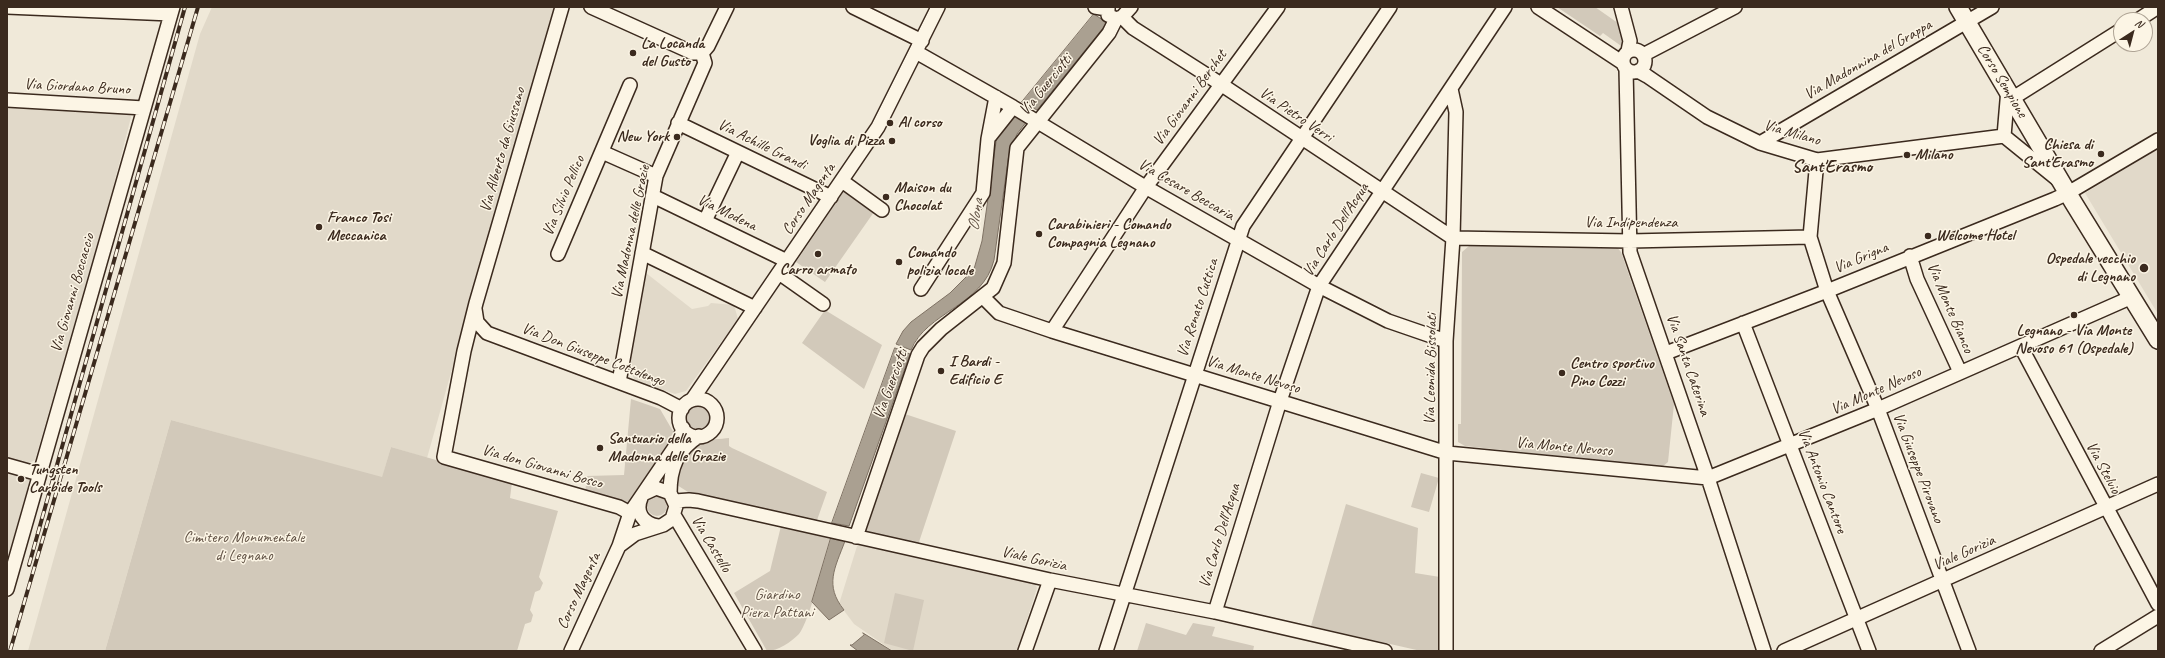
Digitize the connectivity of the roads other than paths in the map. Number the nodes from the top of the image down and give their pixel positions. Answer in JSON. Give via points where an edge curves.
{"nodes":[{"id":1,"x":7,"y":7,"type":"edge"},
{"id":2,"x":562,"y":7,"type":"edge"},
{"id":3,"x":591,"y":7,"type":"edge"},
{"id":4,"x":727,"y":7,"type":"edge"},
{"id":5,"x":853,"y":7,"type":"edge"},
{"id":6,"x":938,"y":7,"type":"edge"},
{"id":7,"x":1278,"y":7,"type":"edge"},
{"id":8,"x":1390,"y":7,"type":"edge"},
{"id":9,"x":1505,"y":7,"type":"edge"},
{"id":10,"x":1538,"y":7,"type":"edge"},
{"id":11,"x":1621,"y":7,"type":"edge"},
{"id":12,"x":1630,"y":7,"type":"edge"},
{"id":13,"x":1735,"y":7,"type":"edge"},
{"id":14,"x":1958,"y":7,"type":"edge"},
{"id":15,"x":1992,"y":7,"type":"edge"},
{"id":16,"x":1103,"y":8,"type":"edge"},
{"id":17,"x":172,"y":10,"type":"edge"},
{"id":18,"x":1123,"y":13,"type":"edge"},
{"id":19,"x":1967,"y":22,"type":"junction"},
{"id":20,"x":2113,"y":35,"type":"edge"},
{"id":21,"x":919,"y":46,"type":"junction"},
{"id":22,"x":702,"y":53,"type":"junction"},
{"id":23,"x":1632,"y":60,"type":"junction"},
{"id":24,"x":630,"y":85,"type":"dead end"},
{"id":25,"x":1222,"y":85,"type":"junction"},
{"id":26,"x":1451,"y":89,"type":"junction"},
{"id":27,"x":2010,"y":94,"type":"junction"},
{"id":28,"x":996,"y":97,"type":"junction"},
{"id":29,"x":7,"y":100,"type":"edge"},
{"id":30,"x":144,"y":108,"type":"junction"},
{"id":31,"x":1015,"y":108,"type":"junction"},
{"id":32,"x":1035,"y":121,"type":"junction"},
{"id":33,"x":678,"y":123,"type":"junction"},
{"id":34,"x":2004,"y":136,"type":"junction"},
{"id":35,"x":988,"y":139,"type":"junction"},
{"id":36,"x":1302,"y":140,"type":"junction"},
{"id":37,"x":2158,"y":140,"type":"edge"},
{"id":38,"x":1760,"y":143,"type":"junction"},
{"id":39,"x":602,"y":152,"type":"junction"},
{"id":40,"x":738,"y":152,"type":"junction"},
{"id":41,"x":1817,"y":160,"type":"junction"},
{"id":42,"x":656,"y":176,"type":"junction"},
{"id":43,"x":842,"y":181,"type":"junction"},
{"id":44,"x":1146,"y":187,"type":"junction"},
{"id":45,"x":2065,"y":188,"type":"junction"},
{"id":46,"x":1381,"y":192,"type":"junction"},
{"id":47,"x":653,"y":196,"type":"junction"},
{"id":48,"x":831,"y":197,"type":"junction"},
{"id":49,"x":882,"y":210,"type":"dead end"},
{"id":50,"x":705,"y":221,"type":"junction"},
{"id":51,"x":1810,"y":237,"type":"junction"},
{"id":52,"x":1453,"y":238,"type":"junction"},
{"id":53,"x":1238,"y":239,"type":"junction"},
{"id":54,"x":1630,"y":241,"type":"junction"},
{"id":55,"x":642,"y":253,"type":"junction"},
{"id":56,"x":558,"y":254,"type":"dead end"},
{"id":57,"x":1910,"y":256,"type":"junction"},
{"id":58,"x":787,"y":261,"type":"junction"},
{"id":59,"x":779,"y":273,"type":"junction"},
{"id":60,"x":1319,"y":286,"type":"junction"},
{"id":61,"x":920,"y":289,"type":"dead end"},
{"id":62,"x":1828,"y":291,"type":"junction"},
{"id":63,"x":983,"y":297,"type":"junction"},
{"id":64,"x":2132,"y":297,"type":"junction"},
{"id":65,"x":476,"y":303,"type":"junction"},
{"id":66,"x":823,"y":304,"type":"dead end"},
{"id":67,"x":755,"y":308,"type":"junction"},
{"id":68,"x":1743,"y":324,"type":"junction"},
{"id":69,"x":1052,"y":331,"type":"junction"},
{"id":70,"x":492,"y":335,"type":"junction"},
{"id":71,"x":2158,"y":340,"type":"edge"},
{"id":72,"x":1446,"y":341,"type":"junction"},
{"id":73,"x":2021,"y":347,"type":"junction"},
{"id":74,"x":464,"y":351,"type":"junction"},
{"id":75,"x":1666,"y":353,"type":"junction"},
{"id":76,"x":1960,"y":372,"type":"junction"},
{"id":77,"x":1195,"y":376,"type":"junction"},
{"id":78,"x":619,"y":382,"type":"junction"},
{"id":79,"x":692,"y":400,"type":"junction"},
{"id":80,"x":1280,"y":402,"type":"junction"},
{"id":81,"x":682,"y":409,"type":"junction"},
{"id":82,"x":1878,"y":409,"type":"junction"},
{"id":83,"x":683,"y":428,"type":"junction"},
{"id":84,"x":699,"y":436,"type":"junction"},
{"id":85,"x":1790,"y":446,"type":"junction"},
{"id":86,"x":1447,"y":453,"type":"junction"},
{"id":87,"x":444,"y":457,"type":"joint"},
{"id":88,"x":7,"y":465,"type":"edge"},
{"id":89,"x":39,"y":474,"type":"junction"},
{"id":90,"x":1708,"y":478,"type":"junction"},
{"id":91,"x":2158,"y":484,"type":"edge"},
{"id":92,"x":642,"y":496,"type":"junction"},
{"id":93,"x":673,"y":497,"type":"junction"},
{"id":94,"x":2105,"y":508,"type":"junction"},
{"id":95,"x":630,"y":513,"type":"junction"},
{"id":96,"x":674,"y":515,"type":"junction"},
{"id":97,"x":658,"y":526,"type":"junction"},
{"id":98,"x":856,"y":537,"type":"junction"},
{"id":99,"x":619,"y":546,"type":"junction"},
{"id":100,"x":1050,"y":580,"type":"junction"},
{"id":101,"x":1942,"y":581,"type":"junction"},
{"id":102,"x":7,"y":589,"type":"edge"},
{"id":103,"x":1124,"y":596,"type":"junction"},
{"id":104,"x":2158,"y":604,"type":"edge"},
{"id":105,"x":1215,"y":612,"type":"junction"},
{"id":106,"x":2158,"y":616,"type":"edge"},
{"id":107,"x":1857,"y":619,"type":"junction"},
{"id":108,"x":571,"y":651,"type":"edge"},
{"id":109,"x":755,"y":651,"type":"edge"},
{"id":110,"x":1025,"y":651,"type":"edge"},
{"id":111,"x":1106,"y":651,"type":"edge"},
{"id":112,"x":1385,"y":651,"type":"edge"},
{"id":113,"x":1446,"y":651,"type":"edge"},
{"id":114,"x":1764,"y":651,"type":"edge"},
{"id":115,"x":1784,"y":651,"type":"edge"},
{"id":116,"x":1869,"y":651,"type":"edge"},
{"id":117,"x":1969,"y":651,"type":"edge"},
{"id":118,"x":2101,"y":651,"type":"edge"}],
"edges":[{"from":1,"to":17,"type":"street"},
{"from":2,"to":65,"type":"street","name":"Via Alberto da Giussano"},
{"from":3,"to":22,"type":"street","via":[[694,53]]},
{"from":4,"to":22,"type":"street","name":"Via Madonna delle Grazie"},
{"from":5,"to":21,"type":"street","name":"Via Cesare Beccaria"},
{"from":6,"to":21,"type":"street","name":"Corso Magenta"},
{"from":7,"to":25,"type":"street","name":"Via Giovanni Berchet"},
{"from":8,"to":36,"type":"street","name":"Via Renato Cuttica"},
{"from":9,"to":26,"type":"street","name":"Via Carlo Dell'Acqua"},
{"from":10,"to":23,"type":"street","name":"Via Milano","via":[[1599,47],[1613,48]]},
{"from":11,"to":23,"type":"street"},
{"from":12,"to":23,"type":"street"},
{"from":13,"to":23,"type":"street"},
{"from":14,"to":19,"type":"main road","name":"Corso Sempione"},
{"from":15,"to":19,"type":"street","name":"Via Madonnina del Grappa"},
{"from":16,"to":18,"type":"street","name":"Via Pietro Verri","via":[[1110,17]]},
{"from":17,"to":30,"type":"street","name":"Via Giovanni Boccaccio"},
{"from":18,"to":25,"type":"street","name":"Via Pietro Verri","via":[[1133,28]]},
{"from":18,"to":32,"type":"street","name":"Via Guerciotti","via":[[1109,34]]},
{"from":19,"to":27,"type":"main road","name":"Corso Sempione"},
{"from":19,"to":38,"type":"street","name":"Via Madonnina del Grappa"},
{"from":20,"to":27,"type":"street"},
{"from":21,"to":28,"type":"street","name":"Via Cesare Beccaria"},
{"from":21,"to":43,"type":"street","name":"Corso Magenta","via":[[878,127]]},
{"from":22,"to":33,"type":"street","name":"Via Madonna delle Grazie","via":[[705,63]]},
{"from":23,"to":38,"type":"street","name":"Via Milano","via":[[1707,118]]},
{"from":23,"to":54,"type":"street","name":"Via Santa Caterina","via":[[1627,83]]},
{"from":24,"to":39,"type":"street","name":"Via Silvio Pellico"},
{"from":25,"to":36,"type":"street","name":"Via Pietro Verri"},
{"from":25,"to":44,"type":"street","name":"Via Giovanni Berchet"},
{"from":26,"to":46,"type":"street","name":"Via Carlo Dell'Acqua"},
{"from":26,"to":52,"type":"street","name":"Via Leonida Bissolati","via":[[1456,112]]},
{"from":27,"to":34,"type":"street"},
{"from":27,"to":45,"type":"main road","name":"Corso Sempione"},
{"from":28,"to":31,"type":"street","name":"Via Cesare Beccaria"},
{"from":28,"to":35,"type":"street"},
{"from":29,"to":30,"type":"street","name":"Via Giordano Bruno"},
{"from":30,"to":89,"type":"street","name":"Via Giovanni Boccaccio"},
{"from":31,"to":32,"type":"street","name":"Via Cesare Beccaria"},
{"from":31,"to":35,"type":"street"},
{"from":32,"to":44,"type":"street","name":"Via Cesare Beccaria"},
{"from":32,"to":63,"type":"street","name":"Via Guerciotti","via":[[1017,148],[1004,263],[993,288]]},
{"from":33,"to":40,"type":"street","name":"Via Achille Grandi"},
{"from":33,"to":42,"type":"street","name":"Via Madonna delle Grazie"},
{"from":34,"to":41,"type":"street","name":"Via Milano"},
{"from":34,"to":45,"type":"street"},
{"from":35,"to":61,"type":"street","via":[[982,193]]},
{"from":36,"to":46,"type":"street","name":"Via Pietro Verri"},
{"from":36,"to":53,"type":"street","name":"Via Renato Cuttica","via":[[1243,226]]},
{"from":37,"to":45,"type":"street","name":"Via Grigna"},
{"from":38,"to":41,"type":"street","name":"Via Milano"},
{"from":39,"to":42,"type":"street","name":"Via Silvio Pellico"},
{"from":39,"to":56,"type":"street","name":"Via Silvio Pellico"},
{"from":40,"to":48,"type":"street","name":"Via Achille Grandi"},
{"from":40,"to":50,"type":"street"},
{"from":41,"to":51,"type":"street","name":"Via Giuseppe Pirovano"},
{"from":42,"to":47,"type":"street","name":"Via Madonna delle Grazie"},
{"from":43,"to":48,"type":"street","name":"Corso Magenta"},
{"from":43,"to":49,"type":"street"},
{"from":44,"to":53,"type":"street","name":"Via Cesare Beccaria"},
{"from":44,"to":69,"type":"street","name":"Via Giovanni Berchet"},
{"from":45,"to":57,"type":"street","name":"Via Grigna"},
{"from":45,"to":64,"type":"main road","name":"Corso Sempione"},
{"from":46,"to":52,"type":"street","name":"Via Pietro Verri"},
{"from":46,"to":60,"type":"street","name":"Via Carlo Dell'Acqua"},
{"from":47,"to":50,"type":"street","name":"Via Modena"},
{"from":47,"to":55,"type":"street","name":"Via Madonna delle Grazie"},
{"from":48,"to":58,"type":"street","name":"Corso Magenta"},
{"from":50,"to":58,"type":"street","name":"Via Modena"},
{"from":51,"to":54,"type":"street","name":"Via Indipendenza"},
{"from":51,"to":62,"type":"street","name":"Via Giuseppe Pirovano"},
{"from":52,"to":54,"type":"street","name":"Via Indipendenza"},
{"from":52,"to":72,"type":"street","name":"Via Leonida Bissolati"},
{"from":53,"to":60,"type":"street","name":"Via Cesare Beccaria"},
{"from":53,"to":77,"type":"street","name":"Via Renato Cuttica"},
{"from":54,"to":75,"type":"street","name":"Via Santa Caterina","via":[[1630,252]]},
{"from":55,"to":67,"type":"street"},
{"from":55,"to":78,"type":"street","name":"Via Madonna delle Grazie"},
{"from":57,"to":62,"type":"street","name":"Via Grigna"},
{"from":57,"to":76,"type":"street","name":"Via Monte Bianco","via":[[1917,279]]},
{"from":58,"to":59,"type":"street","name":"Corso Magenta"},
{"from":59,"to":66,"type":"street"},
{"from":59,"to":67,"type":"street","name":"Corso Magenta"},
{"from":60,"to":72,"type":"street","name":"Via Cesare Beccaria","via":[[1388,321]]},
{"from":60,"to":80,"type":"street","name":"Via Carlo Dell'Acqua"},
{"from":62,"to":68,"type":"street","name":"Via Grigna"},
{"from":62,"to":82,"type":"street","name":"Via Giuseppe Pirovano"},
{"from":63,"to":69,"type":"street","name":"Via Monte Nevoso","via":[[999,313]]},
{"from":63,"to":98,"type":"street","name":"Via Guerciotti","via":[[941,329],[918,355]]},
{"from":64,"to":71,"type":"main road","name":"Corso Sempione"},
{"from":64,"to":73,"type":"street","name":"Via Monte Nevoso"},
{"from":65,"to":70,"type":"street","name":"Via Alberto da Giussano","via":[[477,322],[483,330]]},
{"from":65,"to":74,"type":"street","name":"Via Alberto da Giussano"},
{"from":67,"to":79,"type":"street","name":"Corso Magenta"},
{"from":68,"to":75,"type":"street","name":"Via Grigna"},
{"from":68,"to":85,"type":"street","name":"Via Antonio Cantore"},
{"from":69,"to":77,"type":"street","name":"Via Monte Nevoso"},
{"from":70,"to":74,"type":"street","name":"Via Alberto da Giussano","via":[[474,337],[467,343]]},
{"from":70,"to":78,"type":"street","name":"Via Don Giuseppe Cottolengo"},
{"from":72,"to":86,"type":"street","name":"Via Leonida Bissolati"},
{"from":73,"to":76,"type":"street","name":"Via Monte Nevoso"},
{"from":73,"to":94,"type":"street","name":"Via Stelvio"},
{"from":74,"to":87,"type":"street","name":"Via Alberto da Giussano"},
{"from":75,"to":90,"type":"street","name":"Via Santa Caterina"},
{"from":76,"to":82,"type":"street","name":"Via Monte Nevoso"},
{"from":77,"to":80,"type":"street","name":"Via Monte Nevoso"},
{"from":77,"to":103,"type":"street","name":"Via Renato Cuttica"},
{"from":78,"to":81,"type":"street","name":"Via Don Giuseppe Cottolengo"},
{"from":79,"to":81,"type":"street","name":"Corso Magenta"},
{"from":79,"to":84,"type":"street","via":[[707,401],[716,412],[717,422],[712,430]]},
{"from":80,"to":86,"type":"street","name":"Via Monte Nevoso"},
{"from":80,"to":105,"type":"street","name":"Via Carlo Dell'Acqua"},
{"from":81,"to":83,"type":"street","name":"Corso Magenta","via":[[680,418]]},
{"from":82,"to":85,"type":"street","name":"Via Monte Nevoso"},
{"from":82,"to":101,"type":"street","name":"Via Giuseppe Pirovano"},
{"from":83,"to":84,"type":"street","via":[[690,434]]},
{"from":83,"to":92,"type":"street","name":"Corso Magenta","via":[[680,439]]},
{"from":84,"to":93,"type":"street","via":[[688,444],[673,466],[670,475]]},
{"from":85,"to":90,"type":"street","name":"Via Monte Nevoso"},
{"from":85,"to":107,"type":"street","name":"Via Antonio Cantore"},
{"from":86,"to":90,"type":"street","name":"Via Monte Nevoso"},
{"from":86,"to":113,"type":"street","name":"Via Leonida Bissolati"},
{"from":87,"to":95,"type":"street","name":"Via don Giovanni Bosco","via":[[619,507]]},
{"from":88,"to":89,"type":"street"},
{"from":89,"to":102,"type":"street","name":"Via Giovanni Boccaccio"},
{"from":90,"to":114,"type":"street","name":"Via Santa Caterina"},
{"from":91,"to":94,"type":"street","name":"Viale Gorizia"},
{"from":92,"to":93,"type":"street","via":[[656,488]]},
{"from":92,"to":95,"type":"street","name":"Corso Magenta"},
{"from":92,"to":97,"type":"street","via":[[638,508],[642,517]]},
{"from":93,"to":96,"type":"street"},
{"from":93,"to":98,"type":"street","name":"Viale Gorizia"},
{"from":94,"to":101,"type":"street","name":"Viale Gorizia"},
{"from":94,"to":104,"type":"street","name":"Via Stelvio"},
{"from":95,"to":99,"type":"street","name":"Corso Magenta"},
{"from":96,"to":97,"type":"street","name":"Corso Magenta","via":[[667,523]]},
{"from":96,"to":109,"type":"street","name":"Via Castello"},
{"from":97,"to":99,"type":"street","name":"Corso Magenta","via":[[635,534]]},
{"from":98,"to":100,"type":"street","name":"Viale Gorizia"},
{"from":99,"to":108,"type":"street","name":"Corso Magenta"},
{"from":100,"to":103,"type":"street","name":"Viale Gorizia"},
{"from":100,"to":110,"type":"street"},
{"from":101,"to":107,"type":"street","name":"Viale Gorizia"},
{"from":101,"to":117,"type":"street","name":"Via Giuseppe Pirovano"},
{"from":103,"to":105,"type":"street","name":"Viale Gorizia"},
{"from":103,"to":111,"type":"street","name":"Via Renato Cuttica"},
{"from":105,"to":112,"type":"street","name":"Viale Gorizia"},
{"from":106,"to":118,"type":"street"},
{"from":107,"to":115,"type":"street","name":"Viale Gorizia"},
{"from":107,"to":116,"type":"street","name":"Via Antonio Cantore"}]}
